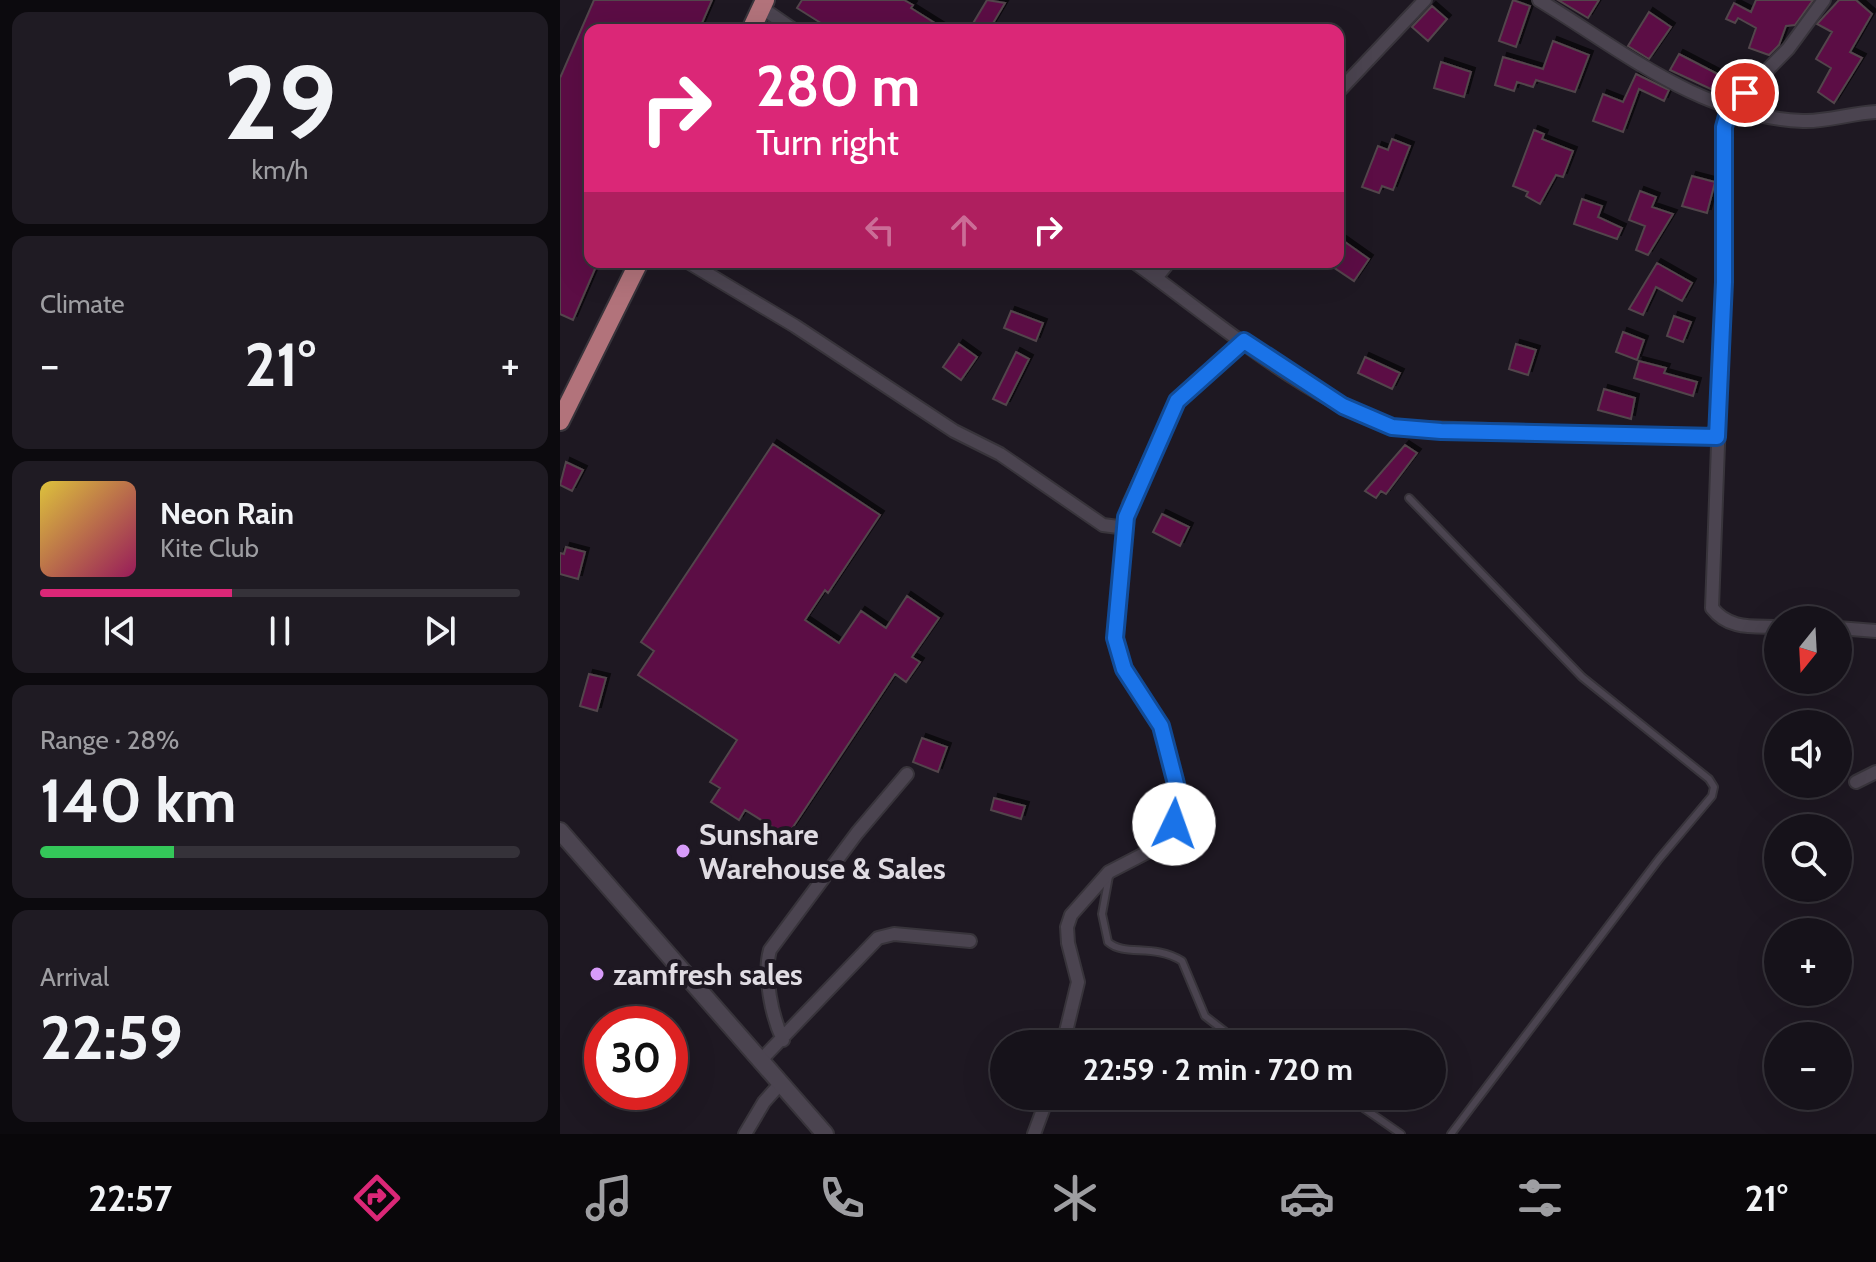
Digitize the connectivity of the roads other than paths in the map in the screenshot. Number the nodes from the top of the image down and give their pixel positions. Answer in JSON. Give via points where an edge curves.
{"nodes":[{"id":1,"x":1425,"y":0,"type":"edge"},
{"id":2,"x":1539,"y":0,"type":"edge"},
{"id":3,"x":1824,"y":0,"type":"edge"},
{"id":4,"x":764,"y":4,"type":"edge"},
{"id":5,"x":754,"y":24,"type":"edge"},
{"id":6,"x":787,"y":24,"type":"edge"},
{"id":7,"x":1344,"y":86,"type":"edge"},
{"id":8,"x":1729,"y":109,"type":"junction"},
{"id":9,"x":1876,"y":112,"type":"edge"},
{"id":10,"x":636,"y":268,"type":"edge"},
{"id":11,"x":698,"y":268,"type":"edge"},
{"id":12,"x":1142,"y":268,"type":"edge"},
{"id":13,"x":1164,"y":268,"type":"edge"},
{"id":14,"x":1156,"y":278,"type":"junction"},
{"id":15,"x":1244,"y":341,"type":"junction"},
{"id":16,"x":560,"y":421,"type":"edge"},
{"id":17,"x":1717,"y":437,"type":"junction"},
{"id":18,"x":1409,"y":498,"type":"dead end"},
{"id":19,"x":1126,"y":528,"type":"junction"},
{"id":20,"x":1764,"y":626,"type":"edge"},
{"id":21,"x":1852,"y":629,"type":"edge"},
{"id":22,"x":1876,"y":631,"type":"edge"},
{"id":23,"x":1876,"y":772,"type":"edge"},
{"id":24,"x":907,"y":774,"type":"dead end"},
{"id":25,"x":1856,"y":782,"type":"dead end"},
{"id":26,"x":560,"y":831,"type":"edge"},
{"id":27,"x":1109,"y":872,"type":"junction"},
{"id":28,"x":970,"y":941,"type":"dead end"},
{"id":29,"x":1066,"y":1030,"type":"edge"},
{"id":30,"x":1223,"y":1030,"type":"edge"},
{"id":31,"x":783,"y":1040,"type":"junction"},
{"id":32,"x":761,"y":1060,"type":"junction"},
{"id":33,"x":781,"y":1083,"type":"junction"},
{"id":34,"x":1043,"y":1110,"type":"edge"},
{"id":35,"x":1366,"y":1110,"type":"edge"},
{"id":36,"x":745,"y":1134,"type":"edge"},
{"id":37,"x":825,"y":1134,"type":"edge"},
{"id":38,"x":1034,"y":1134,"type":"edge"},
{"id":39,"x":1401,"y":1134,"type":"edge"},
{"id":40,"x":1451,"y":1134,"type":"edge"}],
"edges":[{"from":1,"to":7,"type":"street"},
{"from":2,"to":8,"type":"street","via":[[1692,95]]},
{"from":3,"to":8,"type":"street","via":[[1788,49]]},
{"from":4,"to":5,"type":"main road"},
{"from":4,"to":6,"type":"street"},
{"from":8,"to":9,"type":"street","via":[[1800,121]]},
{"from":8,"to":17,"type":"street","via":[[1724,127]]},
{"from":10,"to":16,"type":"main road"},
{"from":11,"to":19,"type":"street","via":[[954,431],[1000,454],[1103,525]]},
{"from":12,"to":14,"type":"street"},
{"from":13,"to":14,"type":"street"},
{"from":14,"to":15,"type":"street"},
{"from":15,"to":17,"type":"street","via":[[1343,406],[1392,427]]},
{"from":15,"to":19,"type":"street","via":[[1177,401],[1129,504]]},
{"from":17,"to":20,"type":"street","via":[[1712,608],[1733,625]]},
{"from":18,"to":40,"type":"lane","via":[[1582,677],[1714,787]]},
{"from":19,"to":27,"type":"street","via":[[1115,638],[1124,669],[1161,726],[1178,803],[1165,843]]},
{"from":21,"to":22,"type":"street"},
{"from":23,"to":25,"type":"street"},
{"from":24,"to":31,"type":"street","via":[[770,950],[767,962]]},
{"from":26,"to":32,"type":"street"},
{"from":27,"to":29,"type":"street","via":[[1079,903],[1067,927],[1078,982]]},
{"from":27,"to":30,"type":"lane","via":[[1102,914],[1108,942],[1119,949],[1155,948],[1182,961],[1205,1016]]},
{"from":28,"to":31,"type":"street","via":[[894,934],[878,938]]},
{"from":31,"to":32,"type":"street"},
{"from":32,"to":33,"type":"street"},
{"from":33,"to":36,"type":"street"},
{"from":33,"to":37,"type":"street"},
{"from":34,"to":38,"type":"street"},
{"from":35,"to":39,"type":"lane"}]}
